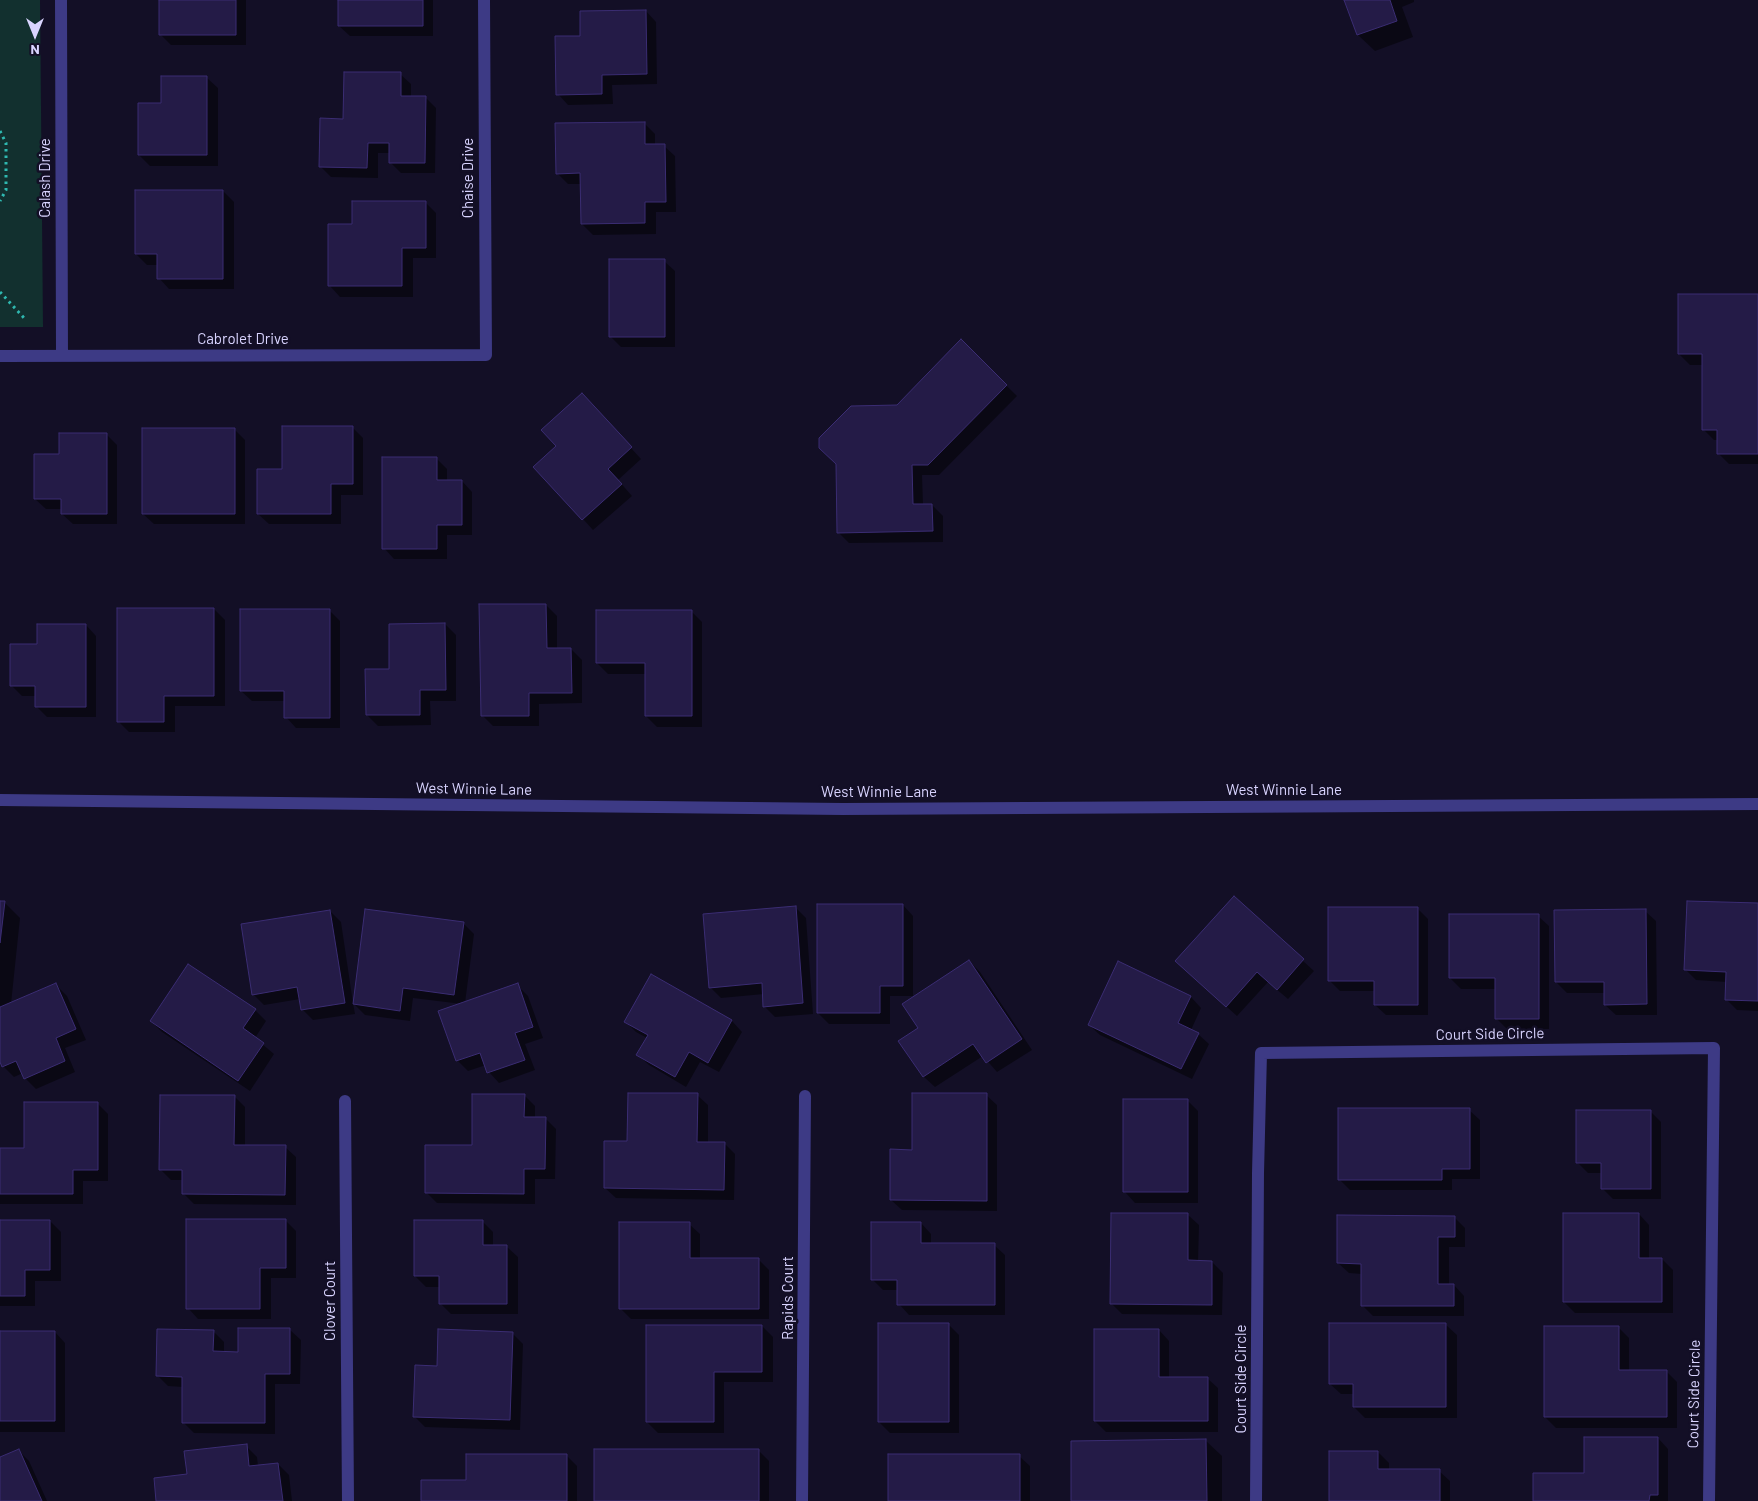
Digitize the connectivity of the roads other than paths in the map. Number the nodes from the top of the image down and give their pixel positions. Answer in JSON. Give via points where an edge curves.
{"nodes":[{"id":1,"x":61,"y":0,"type":"edge"},
{"id":2,"x":484,"y":0,"type":"edge"},
{"id":3,"x":486,"y":355,"type":"joint"},
{"id":4,"x":0,"y":356,"type":"edge"},
{"id":5,"x":62,"y":356,"type":"junction"},
{"id":6,"x":0,"y":800,"type":"edge"},
{"id":7,"x":1758,"y":804,"type":"edge"},
{"id":8,"x":805,"y":1096,"type":"dead end"},
{"id":9,"x":345,"y":1101,"type":"dead end"},
{"id":10,"x":348,"y":1501,"type":"edge"},
{"id":11,"x":802,"y":1501,"type":"edge"},
{"id":12,"x":1256,"y":1501,"type":"edge"},
{"id":13,"x":1709,"y":1501,"type":"edge"}],
"edges":[{"from":1,"to":5,"type":"street","name":"Calash Drive"},
{"from":2,"to":3,"type":"street","name":"Chaise Drive"},
{"from":3,"to":5,"type":"street","name":"Cabrolet Drive"},
{"from":4,"to":5,"type":"street","name":"Cabrolet Drive"},
{"from":6,"to":7,"type":"street","name":"West Winnie Lane","via":[[843,809]]},
{"from":8,"to":11,"type":"street","name":"Rapids Court"},
{"from":9,"to":10,"type":"street","name":"Clover Court"},
{"from":12,"to":13,"type":"street","name":"Court Side Circle","via":[[1261,1053],[1714,1048]]}]}
